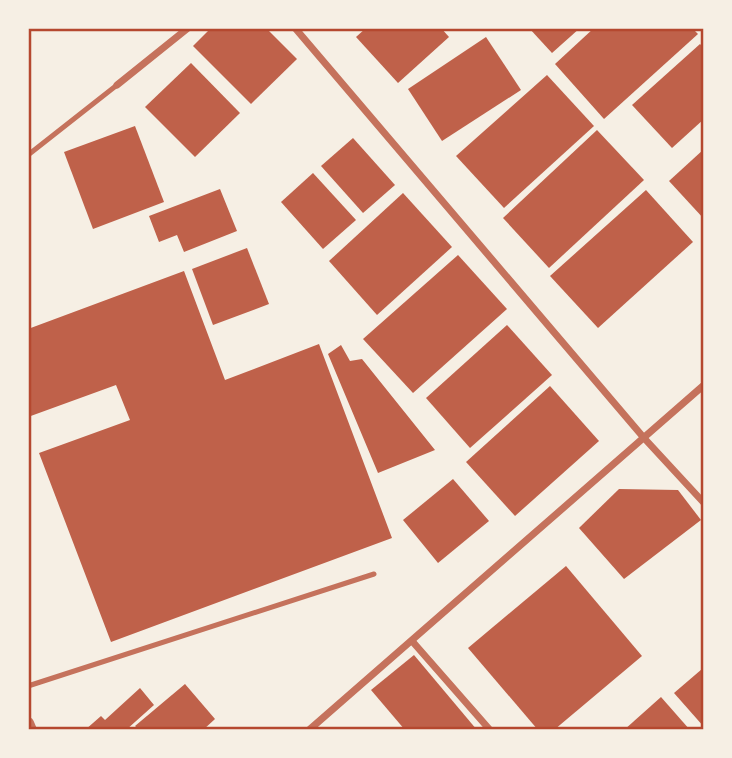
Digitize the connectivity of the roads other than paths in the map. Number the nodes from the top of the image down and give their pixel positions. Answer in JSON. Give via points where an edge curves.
{"nodes":[{"id":1,"x":188,"y":28,"type":"edge"},
{"id":2,"x":295,"y":28,"type":"edge"},
{"id":3,"x":117,"y":85,"type":"joint"},
{"id":4,"x":28,"y":155,"type":"edge"},
{"id":5,"x":704,"y":385,"type":"edge"},
{"id":6,"x":644,"y":438,"type":"junction"},
{"id":7,"x":704,"y":503,"type":"edge"},
{"id":8,"x":374,"y":574,"type":"dead end"},
{"id":9,"x":412,"y":641,"type":"junction"},
{"id":10,"x":28,"y":686,"type":"edge"},
{"id":11,"x":28,"y":723,"type":"edge"},
{"id":12,"x":31,"y":730,"type":"edge"},
{"id":13,"x":309,"y":730,"type":"edge"},
{"id":14,"x":491,"y":730,"type":"edge"}],
"edges":[{"from":1,"to":3,"type":"street"},
{"from":2,"to":6,"type":"street"},
{"from":3,"to":4,"type":"lane"},
{"from":5,"to":6,"type":"street"},
{"from":6,"to":7,"type":"street"},
{"from":6,"to":9,"type":"street"},
{"from":8,"to":10,"type":"lane"},
{"from":9,"to":13,"type":"street"},
{"from":9,"to":14,"type":"street"},
{"from":11,"to":12,"type":"street"}]}
